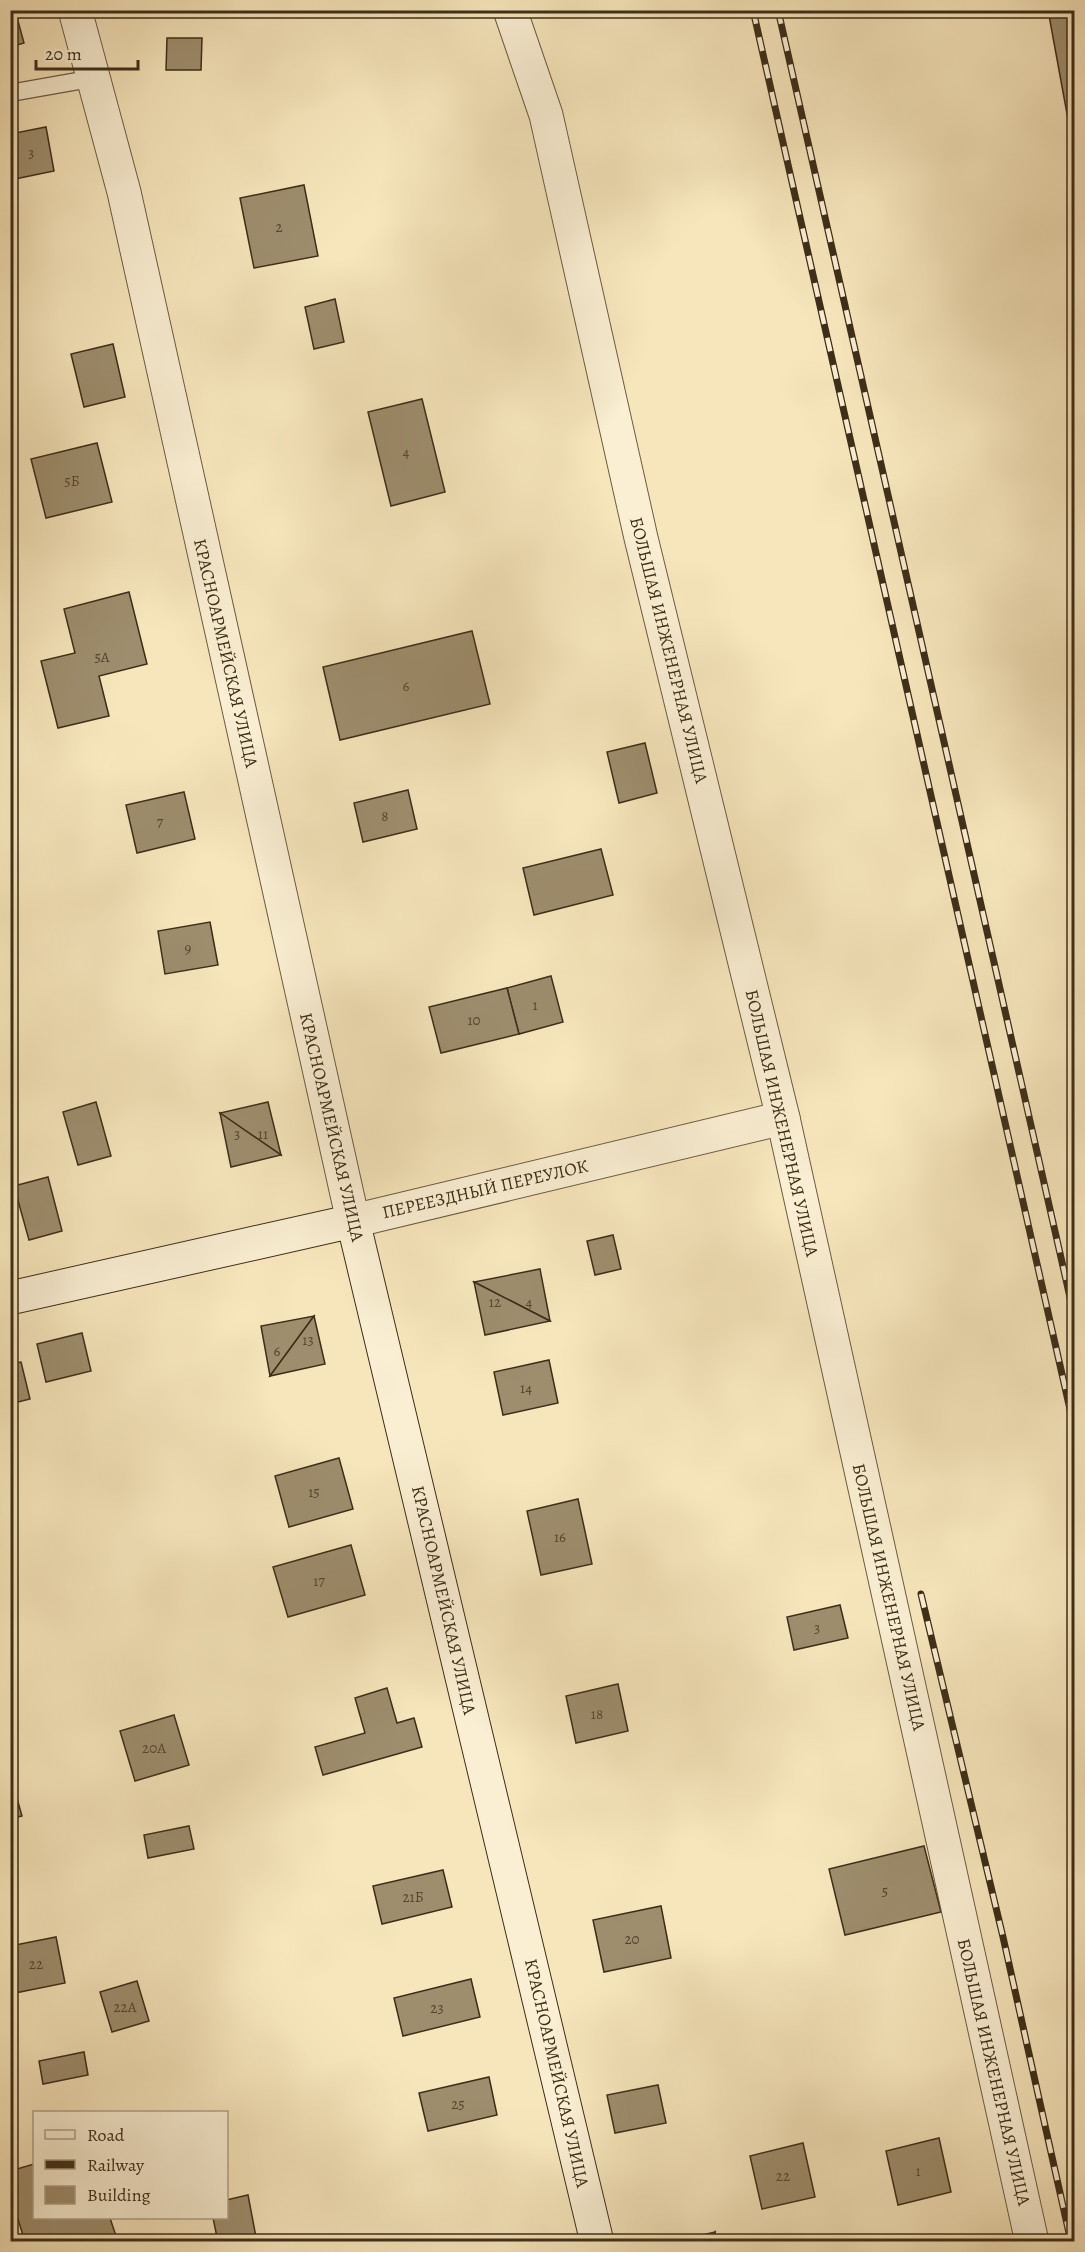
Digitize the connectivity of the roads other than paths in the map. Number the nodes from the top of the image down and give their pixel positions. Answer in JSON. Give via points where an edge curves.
{"nodes":[{"id":1,"x":75,"y":10,"type":"edge"},
{"id":2,"x":510,"y":10,"type":"edge"},
{"id":3,"x":94,"y":78,"type":"junction"},
{"id":4,"x":10,"y":93,"type":"edge"},
{"id":5,"x":783,"y":1118,"type":"junction"},
{"id":6,"x":353,"y":1221,"type":"junction"},
{"id":7,"x":10,"y":1298,"type":"edge"},
{"id":8,"x":597,"y":2241,"type":"edge"},
{"id":9,"x":1032,"y":2241,"type":"edge"}],
"edges":[{"from":1,"to":3,"type":"street","name":"КРАСНОАРМЕЙСКАЯ УЛИЦА"},
{"from":2,"to":5,"type":"street","name":"БОЛЬШАЯ ИНЖЕНЕРНАЯ УЛИЦА","via":[[546,115],[644,549]]},
{"from":3,"to":4,"type":"lane"},
{"from":3,"to":6,"type":"street","name":"КРАСНОАРМЕЙСКАЯ УЛИЦА","via":[[124,192]]},
{"from":5,"to":6,"type":"street","name":"ПЕРЕЕЗДНЫЙ ПЕРЕУЛОК"},
{"from":5,"to":9,"type":"street","name":"БОЛЬШАЯ ИНЖЕНЕРНАЯ УЛИЦА"},
{"from":6,"to":7,"type":"street","name":"ПЕРЕЕЗДНЫЙ ПЕРЕУЛОК"},
{"from":6,"to":8,"type":"street","name":"КРАСНОАРМЕЙСКАЯ УЛИЦА"}]}
